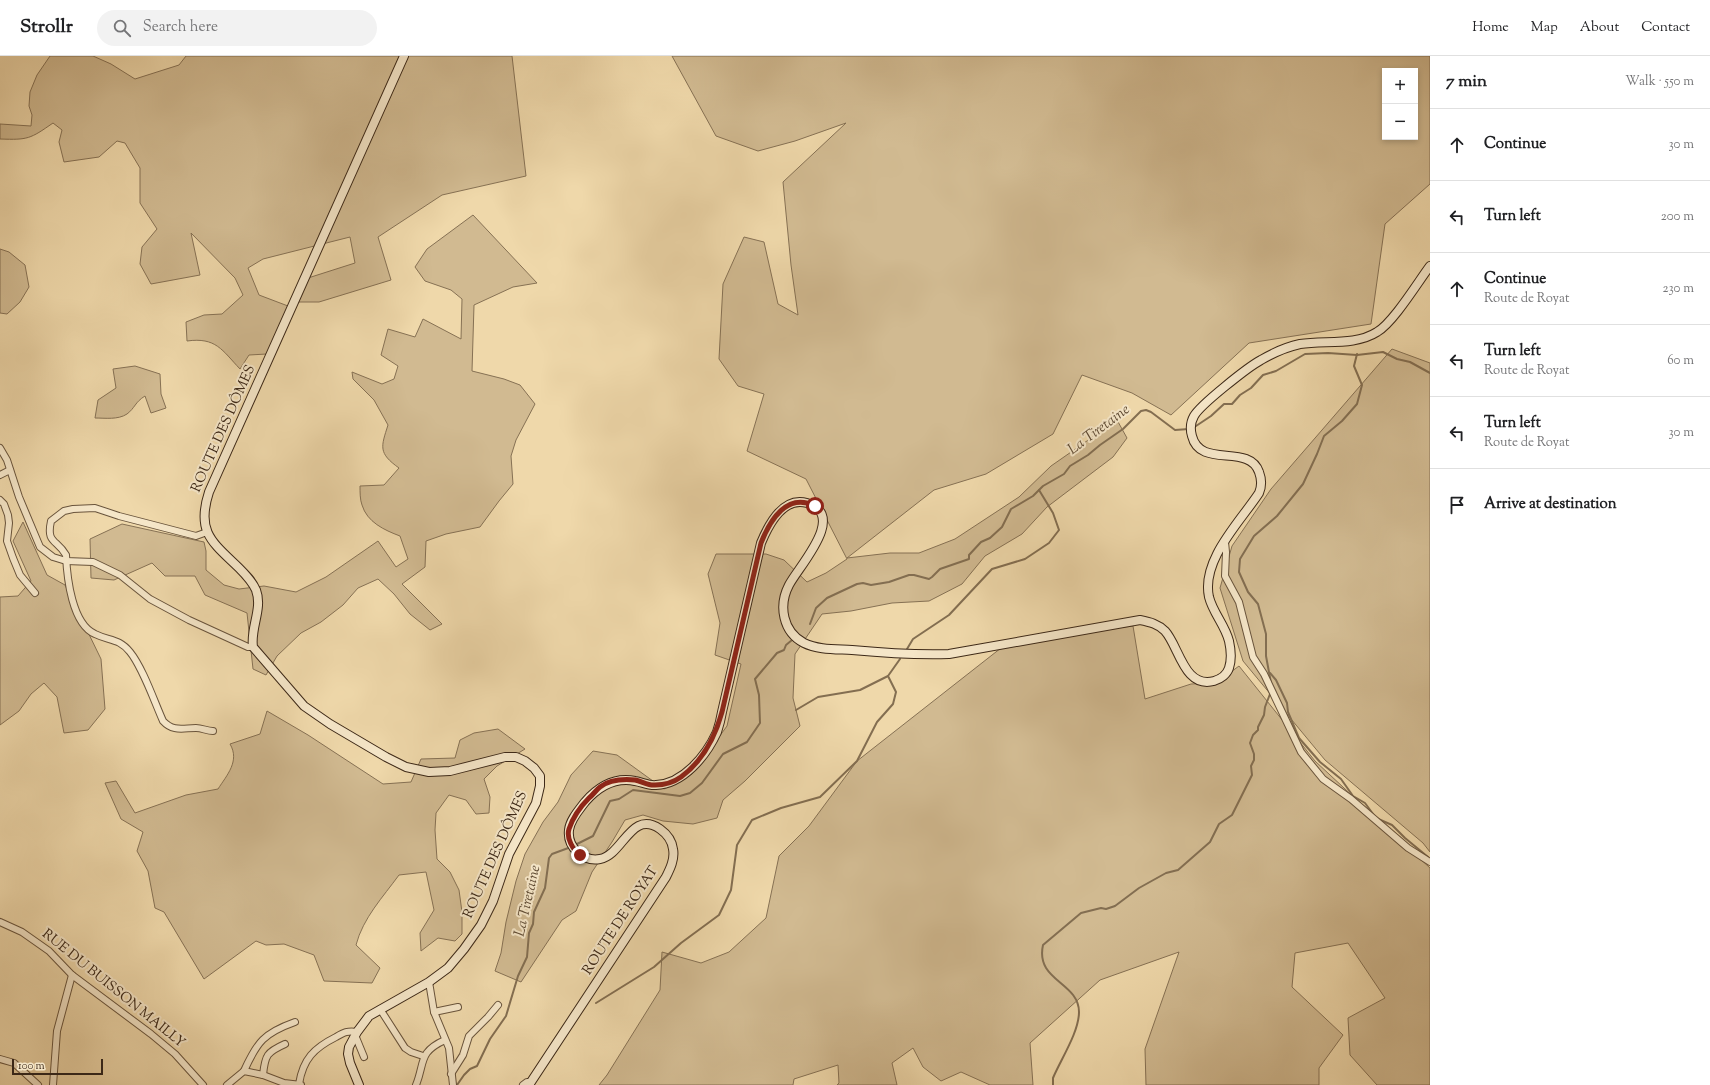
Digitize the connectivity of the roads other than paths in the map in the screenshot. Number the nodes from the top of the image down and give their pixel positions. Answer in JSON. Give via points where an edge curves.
{"nodes":[{"id":1,"x":404,"y":56,"type":"edge"},
{"id":2,"x":1430,"y":266,"type":"edge"},
{"id":3,"x":0,"y":448,"type":"edge"},
{"id":4,"x":10,"y":470,"type":"junction"},
{"id":5,"x":0,"y":475,"type":"edge"},
{"id":6,"x":0,"y":500,"type":"edge"},
{"id":7,"x":207,"y":532,"type":"junction"},
{"id":8,"x":1225,"y":542,"type":"junction"},
{"id":9,"x":66,"y":561,"type":"junction"},
{"id":10,"x":35,"y":593,"type":"dead end"},
{"id":11,"x":253,"y":647,"type":"junction"},
{"id":12,"x":213,"y":731,"type":"dead end"},
{"id":13,"x":1430,"y":862,"type":"edge"},
{"id":14,"x":0,"y":922,"type":"edge"},
{"id":15,"x":72,"y":975,"type":"junction"},
{"id":16,"x":429,"y":982,"type":"junction"},
{"id":17,"x":498,"y":1005,"type":"dead end"},
{"id":18,"x":458,"y":1007,"type":"dead end"},
{"id":19,"x":380,"y":1009,"type":"junction"},
{"id":20,"x":434,"y":1012,"type":"junction"},
{"id":21,"x":295,"y":1022,"type":"dead end"},
{"id":22,"x":356,"y":1034,"type":"junction"},
{"id":23,"x":445,"y":1040,"type":"junction"},
{"id":24,"x":285,"y":1044,"type":"dead end"},
{"id":25,"x":423,"y":1056,"type":"junction"},
{"id":26,"x":364,"y":1057,"type":"dead end"},
{"id":27,"x":0,"y":1059,"type":"edge"},
{"id":28,"x":244,"y":1071,"type":"junction"},
{"id":29,"x":451,"y":1074,"type":"junction"},
{"id":30,"x":262,"y":1075,"type":"junction"},
{"id":31,"x":360,"y":1084,"type":"edge"},
{"id":32,"x":528,"y":1084,"type":"edge"},
{"id":33,"x":38,"y":1085,"type":"edge"},
{"id":34,"x":53,"y":1085,"type":"edge"},
{"id":35,"x":203,"y":1085,"type":"edge"},
{"id":36,"x":227,"y":1085,"type":"edge"},
{"id":37,"x":290,"y":1085,"type":"edge"},
{"id":38,"x":300,"y":1085,"type":"edge"},
{"id":39,"x":416,"y":1085,"type":"edge"},
{"id":40,"x":453,"y":1085,"type":"edge"}],
"edges":[{"from":1,"to":7,"type":"main road","name":"ROUTE DES DÔMES","via":[[209,492],[204,516]]},
{"from":2,"to":8,"type":"main road","via":[[1390,321],[1378,332],[1354,341],[1300,344],[1283,349],[1259,360],[1200,407],[1191,421],[1193,440],[1206,452],[1245,458],[1254,464],[1260,474],[1261,488]]},
{"from":3,"to":4,"type":"street"},
{"from":4,"to":5,"type":"street"},
{"from":4,"to":9,"type":"street","via":[[40,547],[53,557]]},
{"from":6,"to":10,"type":"street","via":[[8,515],[7,541],[13,558],[20,575]]},
{"from":7,"to":9,"type":"street","via":[[196,536],[95,508],[73,509],[64,511],[56,517],[50,527],[50,537],[66,555]]},
{"from":7,"to":11,"type":"main road","via":[[212,541],[250,578],[256,590],[258,604]]},
{"from":8,"to":13,"type":"street","via":[[1225,576],[1239,602],[1253,657],[1264,674],[1301,752],[1323,779],[1351,799],[1408,848]]},
{"from":8,"to":32,"type":"main road","name":"ROUTE DE ROYAT","via":[[1213,562],[1208,583],[1213,607],[1229,640],[1231,663],[1228,671],[1213,682],[1196,678],[1188,672],[1166,632],[1151,622],[1140,620],[949,654],[923,655],[828,648],[804,643],[788,628],[784,620],[784,602],[789,585],[820,537],[822,518],[815,506],[801,501],[780,511],[761,543],[716,732],[706,750],[680,778],[668,783],[654,786],[634,780],[617,780],[601,787],[575,816],[569,830],[570,840],[575,851],[588,858],[599,860],[610,856],[628,834],[643,824],[659,828],[666,834],[671,841],[673,858],[666,878]]},
{"from":9,"to":11,"type":"street","via":[[93,562],[113,571],[150,599],[196,623]]},
{"from":9,"to":12,"type":"street","via":[[77,616],[91,632],[116,640],[130,653],[163,721],[176,730],[198,728]]},
{"from":11,"to":16,"type":"main road","name":"ROUTE DES DÔMES","via":[[304,706],[355,739],[406,767],[429,772],[450,771],[505,757],[516,757],[526,761],[540,776],[536,803],[509,854],[493,901],[481,925],[448,968]]},
{"from":14,"to":15,"type":"street","name":"RUE DU BUISSON MAILLY","via":[[13,926],[32,938],[61,962]]},
{"from":15,"to":34,"type":"street","via":[[57,1031]]},
{"from":15,"to":35,"type":"street","name":"RUE DU BUISSON MAILLY","via":[[166,1047]]},
{"from":16,"to":19,"type":"main road","name":"ROUTE DES DÔMES"},
{"from":16,"to":20,"type":"street"},
{"from":17,"to":29,"type":"street","via":[[468,1036],[463,1055]]},
{"from":18,"to":20,"type":"street"},
{"from":19,"to":22,"type":"main road","name":"ROUTE DES DÔMES","via":[[365,1020]]},
{"from":19,"to":25,"type":"street","via":[[406,1048]]},
{"from":20,"to":23,"type":"street"},
{"from":21,"to":28,"type":"street","via":[[276,1029],[263,1040],[253,1052]]},
{"from":22,"to":26,"type":"street"},
{"from":22,"to":31,"type":"main road","name":"ROUTE DES DÔMES","via":[[349,1047],[348,1059]]},
{"from":22,"to":38,"type":"street","via":[[348,1031],[316,1049],[302,1069]]},
{"from":23,"to":25,"type":"street"},
{"from":23,"to":29,"type":"street","via":[[449,1048]]},
{"from":24,"to":30,"type":"street","via":[[269,1053],[264,1061]]},
{"from":25,"to":39,"type":"street"},
{"from":27,"to":33,"type":"street","via":[[14,1063]]},
{"from":28,"to":30,"type":"street"},
{"from":28,"to":36,"type":"street"},
{"from":29,"to":40,"type":"street"},
{"from":30,"to":37,"type":"street"},
{"from":37,"to":38,"type":"street"}]}
